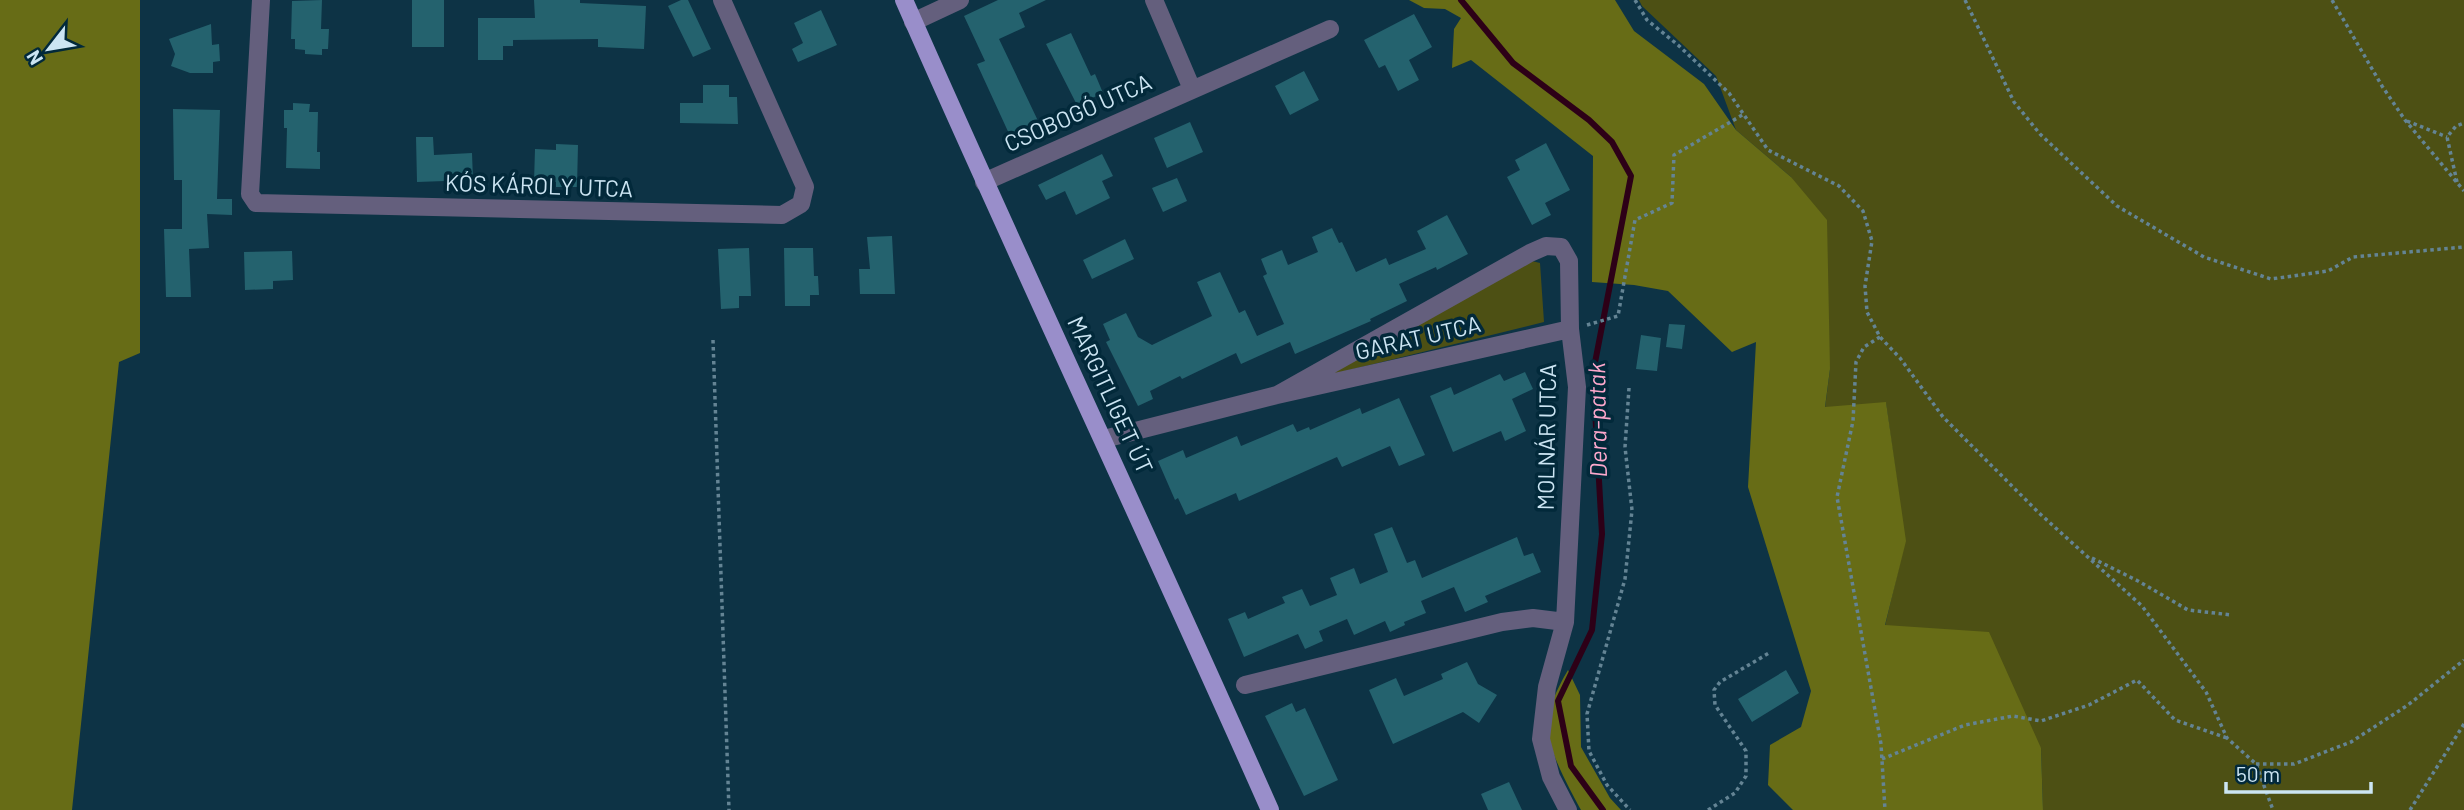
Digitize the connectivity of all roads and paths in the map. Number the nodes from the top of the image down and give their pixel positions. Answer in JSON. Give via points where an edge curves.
{"nodes":[{"id":1,"x":261,"y":0,"type":"edge"},
{"id":2,"x":722,"y":0,"type":"edge"},
{"id":3,"x":904,"y":0,"type":"edge"},
{"id":4,"x":960,"y":0,"type":"edge"},
{"id":5,"x":1154,"y":0,"type":"edge"},
{"id":6,"x":1635,"y":0,"type":"edge"},
{"id":7,"x":1965,"y":0,"type":"edge"},
{"id":8,"x":2332,"y":0,"type":"edge"},
{"id":9,"x":914,"y":22,"type":"junction"},
{"id":10,"x":1330,"y":29,"type":"dead end"},
{"id":11,"x":1192,"y":89,"type":"junction"},
{"id":12,"x":1744,"y":114,"type":"junction"},
{"id":13,"x":2405,"y":120,"type":"junction"},
{"id":14,"x":2464,"y":123,"type":"edge"},
{"id":15,"x":2447,"y":137,"type":"junction"},
{"id":16,"x":984,"y":182,"type":"junction"},
{"id":17,"x":2458,"y":184,"type":"junction"},
{"id":18,"x":2464,"y":191,"type":"edge"},
{"id":19,"x":2464,"y":247,"type":"edge"},
{"id":20,"x":1530,"y":253,"type":"joint"},
{"id":21,"x":1575,"y":328,"type":"junction"},
{"id":22,"x":1880,"y":337,"type":"junction"},
{"id":23,"x":713,"y":340,"type":"dead end"},
{"id":24,"x":1629,"y":388,"type":"dead end"},
{"id":25,"x":1277,"y":394,"type":"junction"},
{"id":26,"x":1104,"y":439,"type":"junction"},
{"id":27,"x":2087,"y":556,"type":"junction"},
{"id":28,"x":2232,"y":615,"type":"dead end"},
{"id":29,"x":1565,"y":622,"type":"junction"},
{"id":30,"x":1769,"y":653,"type":"dead end"},
{"id":31,"x":2464,"y":660,"type":"edge"},
{"id":32,"x":1245,"y":685,"type":"dead end"},
{"id":33,"x":2464,"y":724,"type":"edge"},
{"id":34,"x":2227,"y":738,"type":"junction"},
{"id":35,"x":1882,"y":759,"type":"junction"},
{"id":36,"x":2256,"y":764,"type":"junction"},
{"id":37,"x":729,"y":810,"type":"edge"},
{"id":38,"x":1270,"y":810,"type":"edge"},
{"id":39,"x":1568,"y":810,"type":"edge"},
{"id":40,"x":1630,"y":810,"type":"edge"},
{"id":41,"x":1708,"y":810,"type":"edge"},
{"id":42,"x":1885,"y":810,"type":"edge"},
{"id":43,"x":2273,"y":810,"type":"edge"},
{"id":44,"x":2410,"y":810,"type":"edge"}],
"edges":[{"from":1,"to":2,"type":"street","name":"KÓS KÁROLY UTCA","via":[[250,194],[256,203],[782,215],[801,204],[805,187]]},
{"from":3,"to":9,"type":"main road","name":"MARGITLIGET ÚT"},
{"from":4,"to":9,"type":"street"},
{"from":5,"to":11,"type":"street"},
{"from":6,"to":12,"type":"path","via":[[1647,20],[1721,85]]},
{"from":7,"to":19,"type":"path","via":[[2014,102],[2040,134],[2117,206],[2204,257],[2271,279],[2328,271],[2353,257]]},
{"from":8,"to":13,"type":"path"},
{"from":9,"to":16,"type":"main road","name":"MARGITLIGET ÚT"},
{"from":10,"to":11,"type":"street","name":"CSOBOGÓ UTCA"},
{"from":11,"to":16,"type":"street","name":"CSOBOGÓ UTCA"},
{"from":12,"to":21,"type":"path","via":[[1674,155],[1672,203],[1635,220],[1618,316]]},
{"from":12,"to":22,"type":"path","via":[[1768,150],[1839,186],[1863,211],[1872,241],[1865,286],[1867,312]]},
{"from":13,"to":15,"type":"path"},
{"from":13,"to":17,"type":"path"},
{"from":14,"to":15,"type":"path"},
{"from":15,"to":17,"type":"path"},
{"from":16,"to":26,"type":"main road","name":"MARGITLIGET ÚT"},
{"from":17,"to":18,"type":"path"},
{"from":20,"to":21,"type":"street","name":"MOLNÁR UTCA","via":[[1561,247],[1569,261]]},
{"from":20,"to":25,"type":"street","name":"GARAT UTCA"},
{"from":21,"to":25,"type":"street","name":"GARAT UTCA"},
{"from":21,"to":29,"type":"street","name":"MOLNÁR UTCA","via":[[1577,387]]},
{"from":22,"to":27,"type":"path","via":[[1943,417]]},
{"from":22,"to":35,"type":"path","via":[[1864,347],[1856,362],[1853,421],[1837,497]]},
{"from":23,"to":37,"type":"path"},
{"from":24,"to":40,"type":"path","via":[[1625,447],[1632,510],[1625,579],[1587,714],[1589,751],[1607,785]]},
{"from":25,"to":26,"type":"street","name":"GARAT UTCA"},
{"from":26,"to":38,"type":"main road","name":"MARGITLIGET ÚT"},
{"from":27,"to":28,"type":"path","via":[[2188,610]]},
{"from":27,"to":34,"type":"path","via":[[2142,606],[2207,692]]},
{"from":29,"to":32,"type":"street","via":[[1533,618],[1502,622]]},
{"from":29,"to":39,"type":"street","name":"MOLNÁR UTCA","via":[[1547,687],[1541,739],[1551,777]]},
{"from":30,"to":41,"type":"path","via":[[1714,690],[1715,705],[1746,751],[1746,776],[1735,793]]},
{"from":31,"to":36,"type":"path","via":[[2408,705],[2351,742],[2294,764]]},
{"from":33,"to":44,"type":"path"},
{"from":34,"to":35,"type":"path","via":[[2175,720],[2137,680],[2089,705],[2041,721],[2013,716],[1965,725]]},
{"from":34,"to":36,"type":"path"},
{"from":35,"to":42,"type":"path"},
{"from":36,"to":43,"type":"path"}]}
